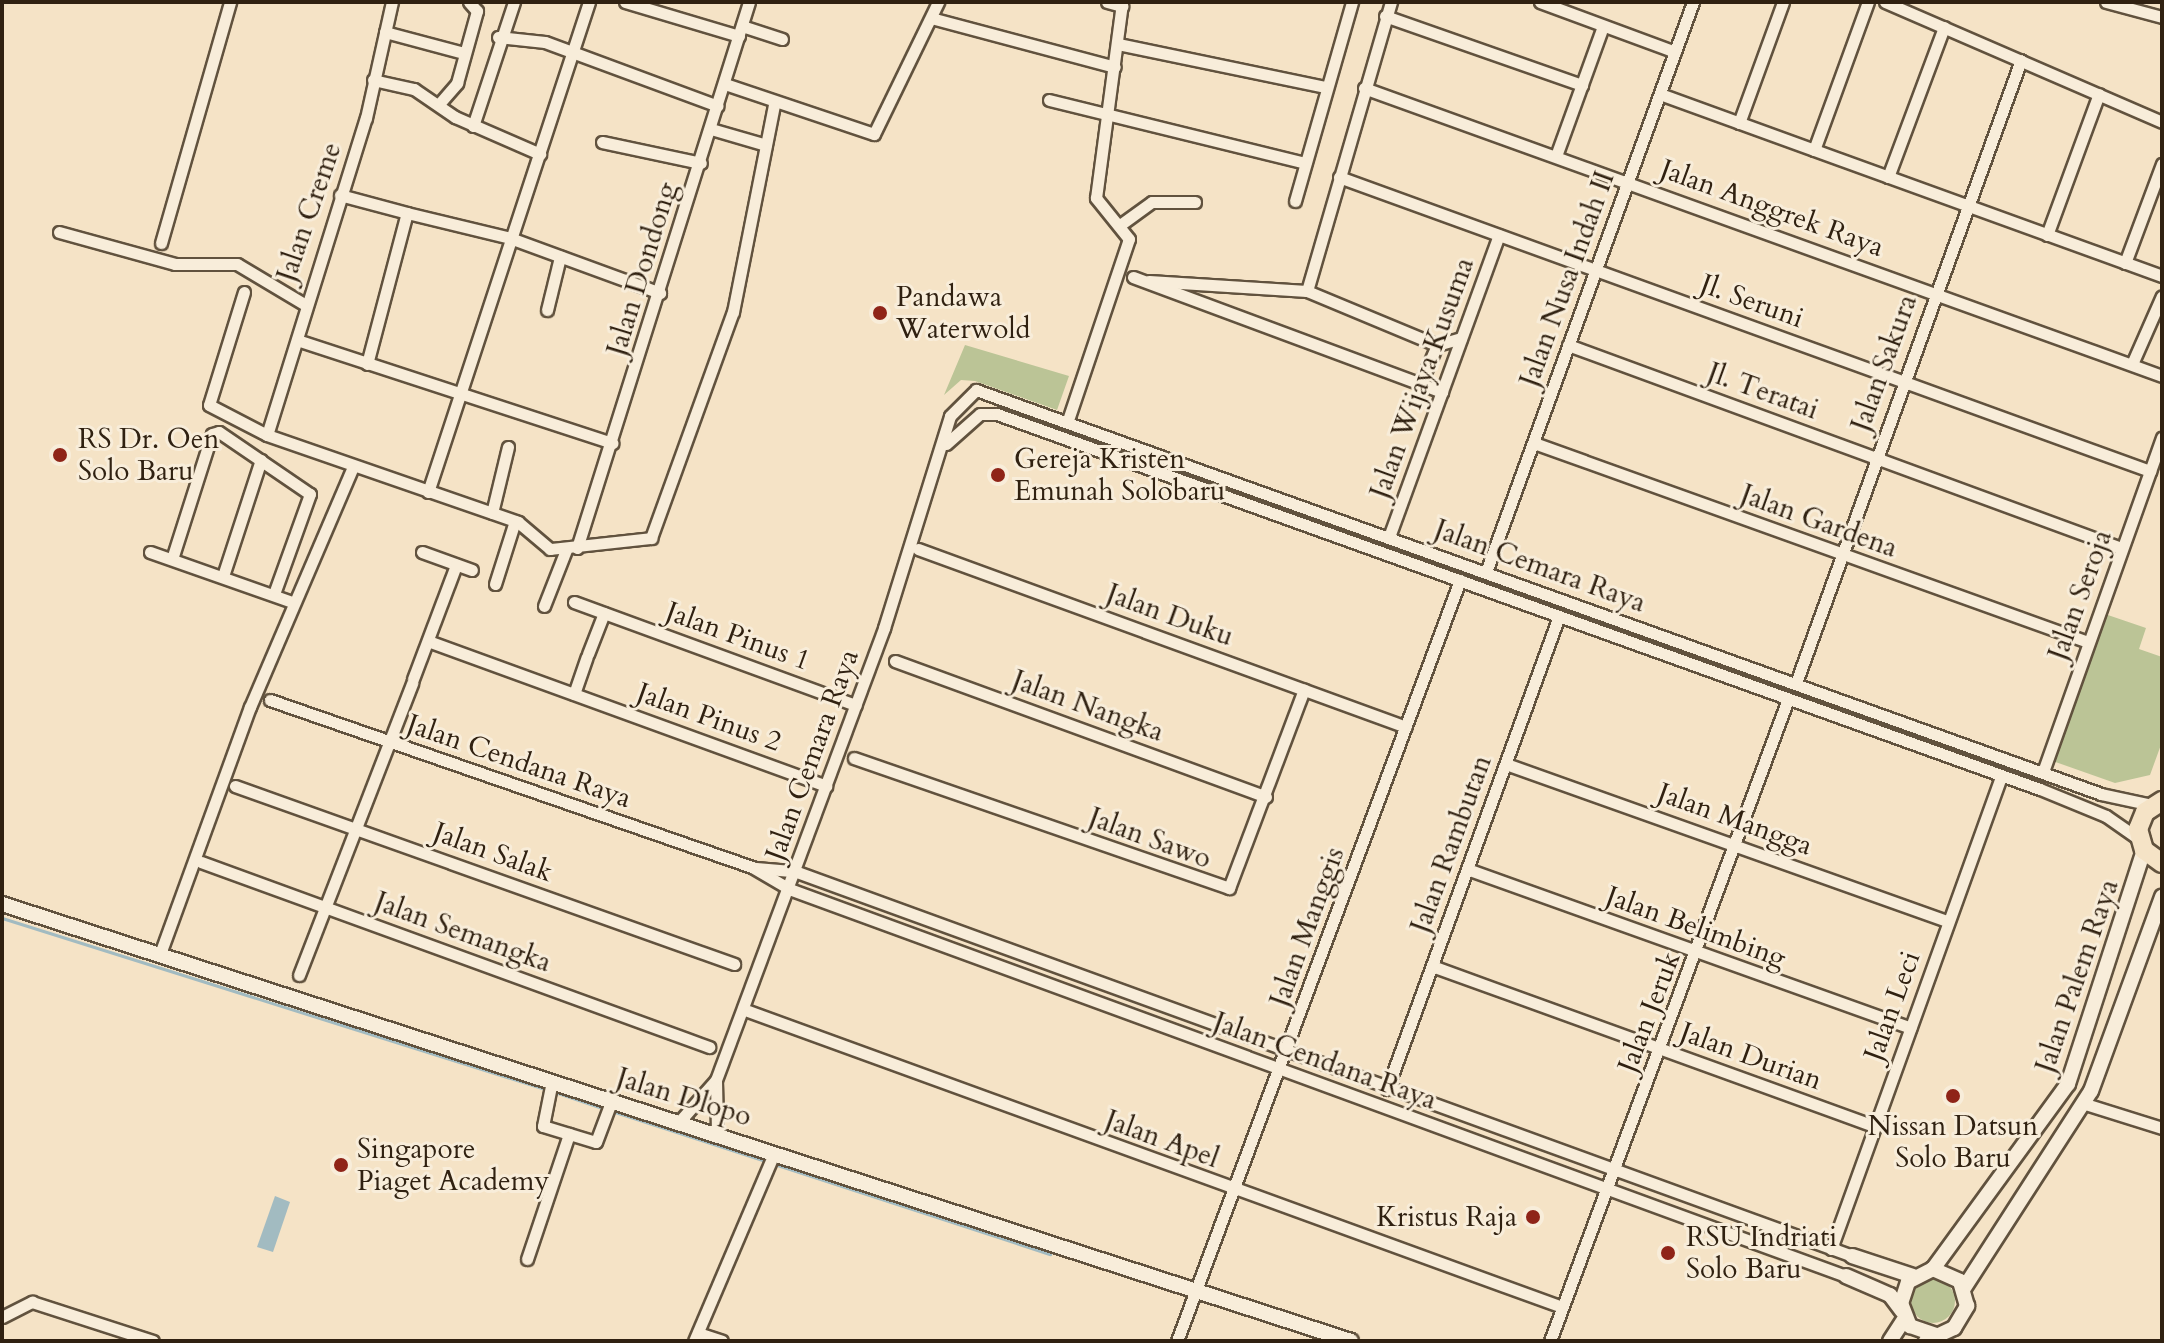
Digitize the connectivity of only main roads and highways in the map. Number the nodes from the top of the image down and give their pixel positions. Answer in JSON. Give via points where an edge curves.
{"nodes":[{"id":1,"x":2157,"y":803,"type":"edge"},
{"id":2,"x":2162,"y":863,"type":"edge"}],
"edges":[{"from":1,"to":2,"type":"main road","via":[[2140,820],[2142,845]]}]}
